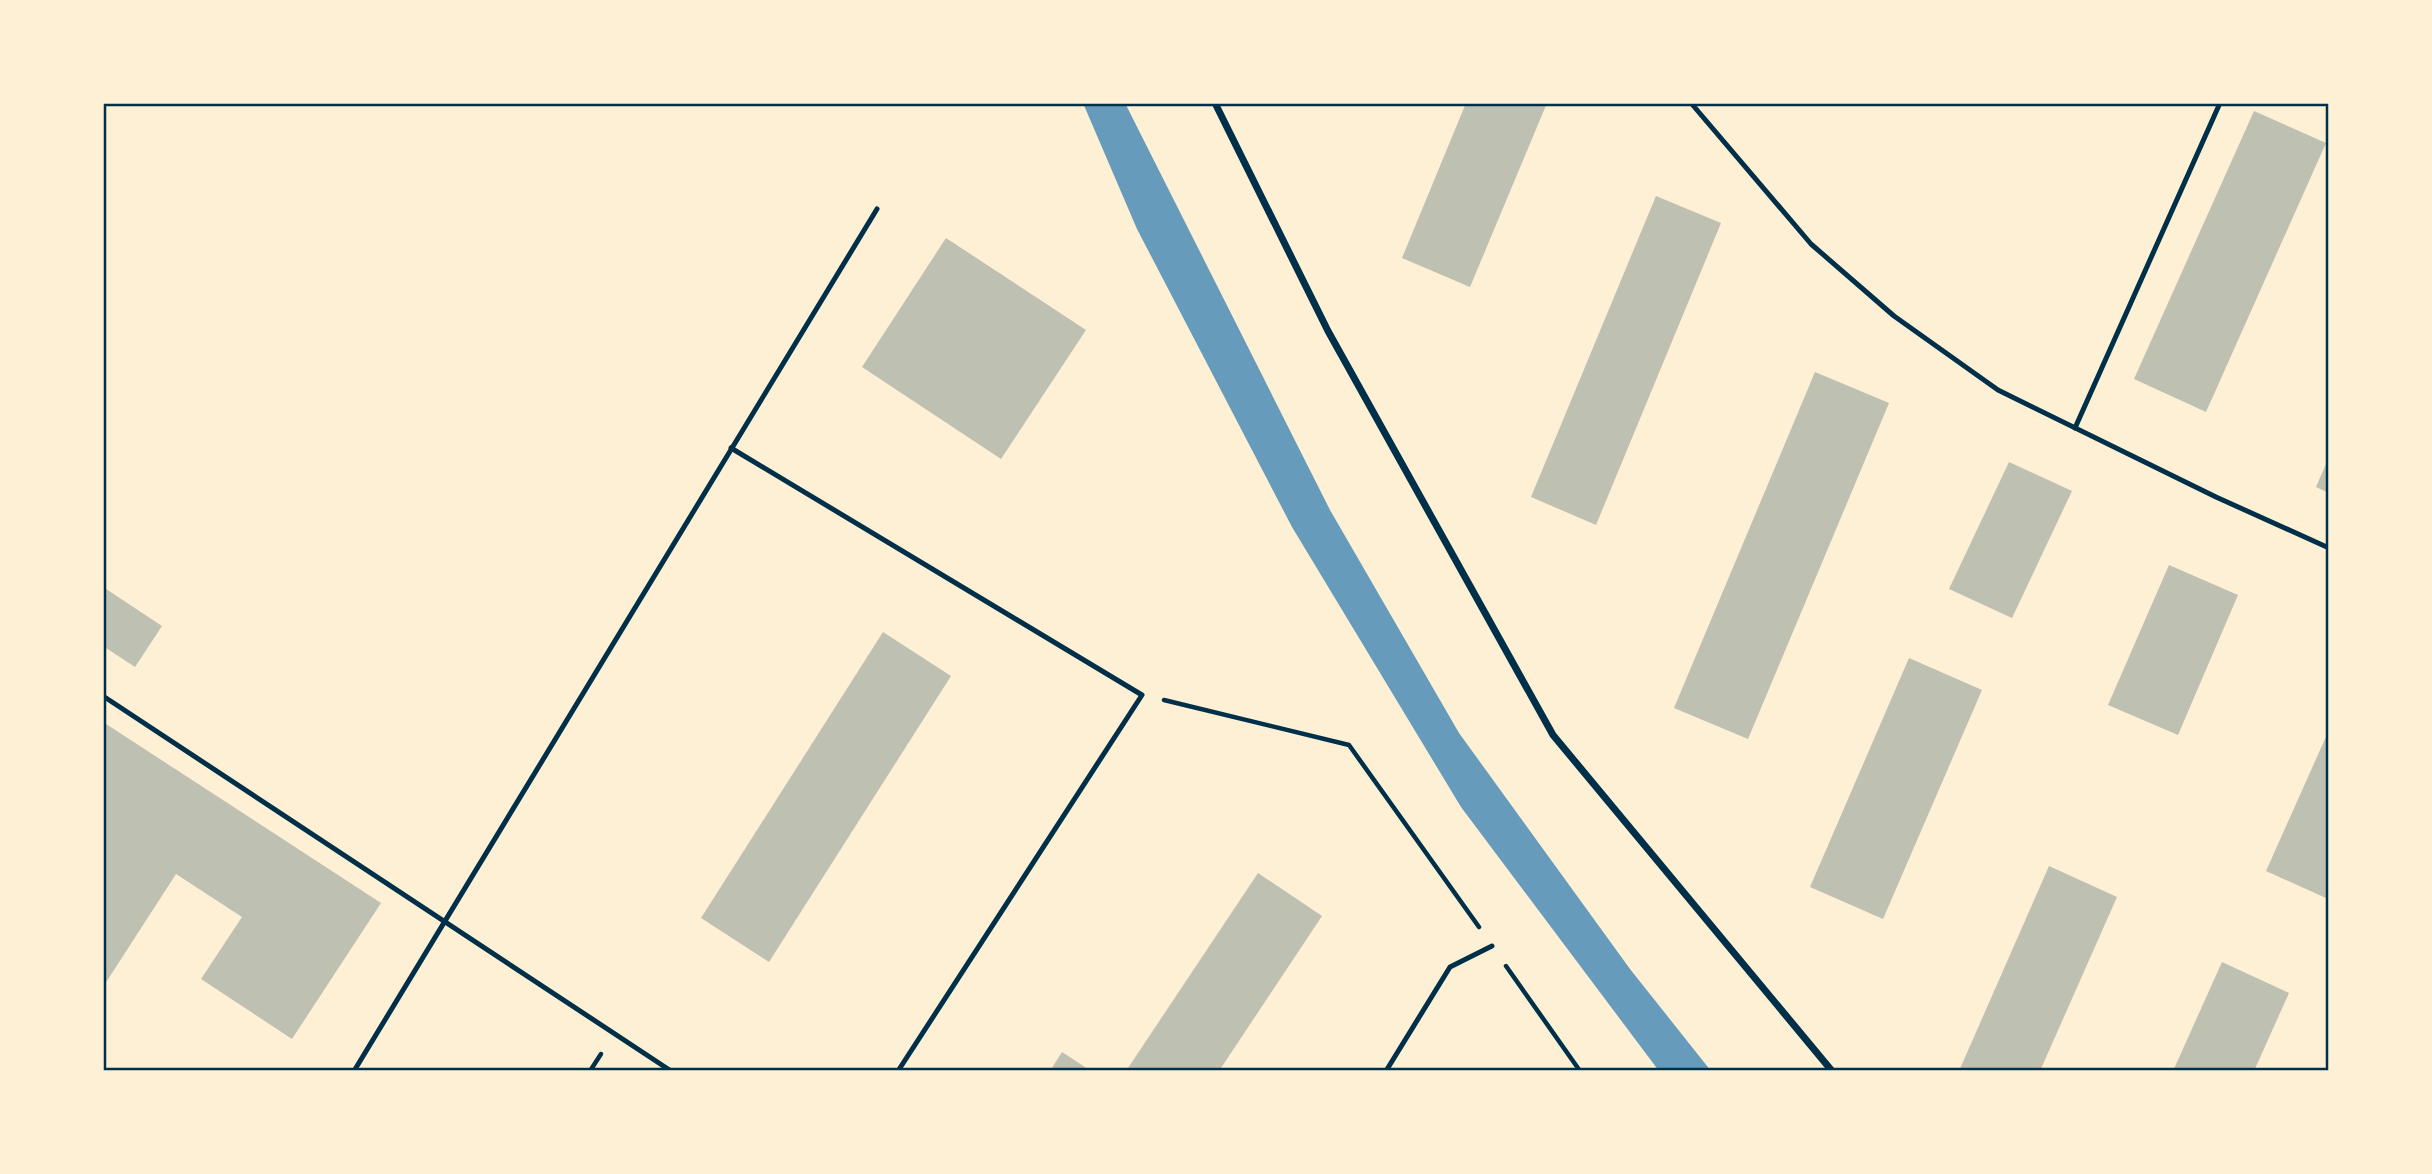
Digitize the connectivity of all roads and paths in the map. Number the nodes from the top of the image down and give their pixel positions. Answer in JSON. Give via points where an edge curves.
{"nodes":[{"id":1,"x":1215,"y":103,"type":"edge"},
{"id":2,"x":1691,"y":103,"type":"edge"},
{"id":3,"x":2220,"y":103,"type":"edge"},
{"id":4,"x":877,"y":209,"type":"dead end"},
{"id":5,"x":2075,"y":428,"type":"junction"},
{"id":6,"x":732,"y":449,"type":"junction"},
{"id":7,"x":2329,"y":548,"type":"edge"},
{"id":8,"x":1142,"y":695,"type":"junction"},
{"id":9,"x":103,"y":696,"type":"edge"},
{"id":10,"x":444,"y":921,"type":"junction"},
{"id":11,"x":1493,"y":946,"type":"junction"},
{"id":12,"x":354,"y":1071,"type":"edge"},
{"id":13,"x":671,"y":1071,"type":"edge"},
{"id":14,"x":898,"y":1071,"type":"edge"},
{"id":15,"x":1386,"y":1071,"type":"edge"},
{"id":16,"x":1580,"y":1071,"type":"edge"},
{"id":17,"x":1832,"y":1071,"type":"edge"}],
"edges":[{"from":1,"to":17,"type":"street","via":[[1328,331],[1553,735]]},
{"from":2,"to":5,"type":"lane","via":[[1811,244],[1894,316],[1998,390]]},
{"from":3,"to":5,"type":"lane"},
{"from":4,"to":6,"type":"lane"},
{"from":5,"to":7,"type":"lane"},
{"from":6,"to":8,"type":"lane"},
{"from":6,"to":10,"type":"lane"},
{"from":8,"to":11,"type":"path","via":[[1349,745]]},
{"from":8,"to":14,"type":"lane"},
{"from":9,"to":10,"type":"lane"},
{"from":10,"to":12,"type":"lane"},
{"from":10,"to":13,"type":"lane"},
{"from":11,"to":15,"type":"lane","via":[[1450,967]]},
{"from":11,"to":16,"type":"path"}]}
